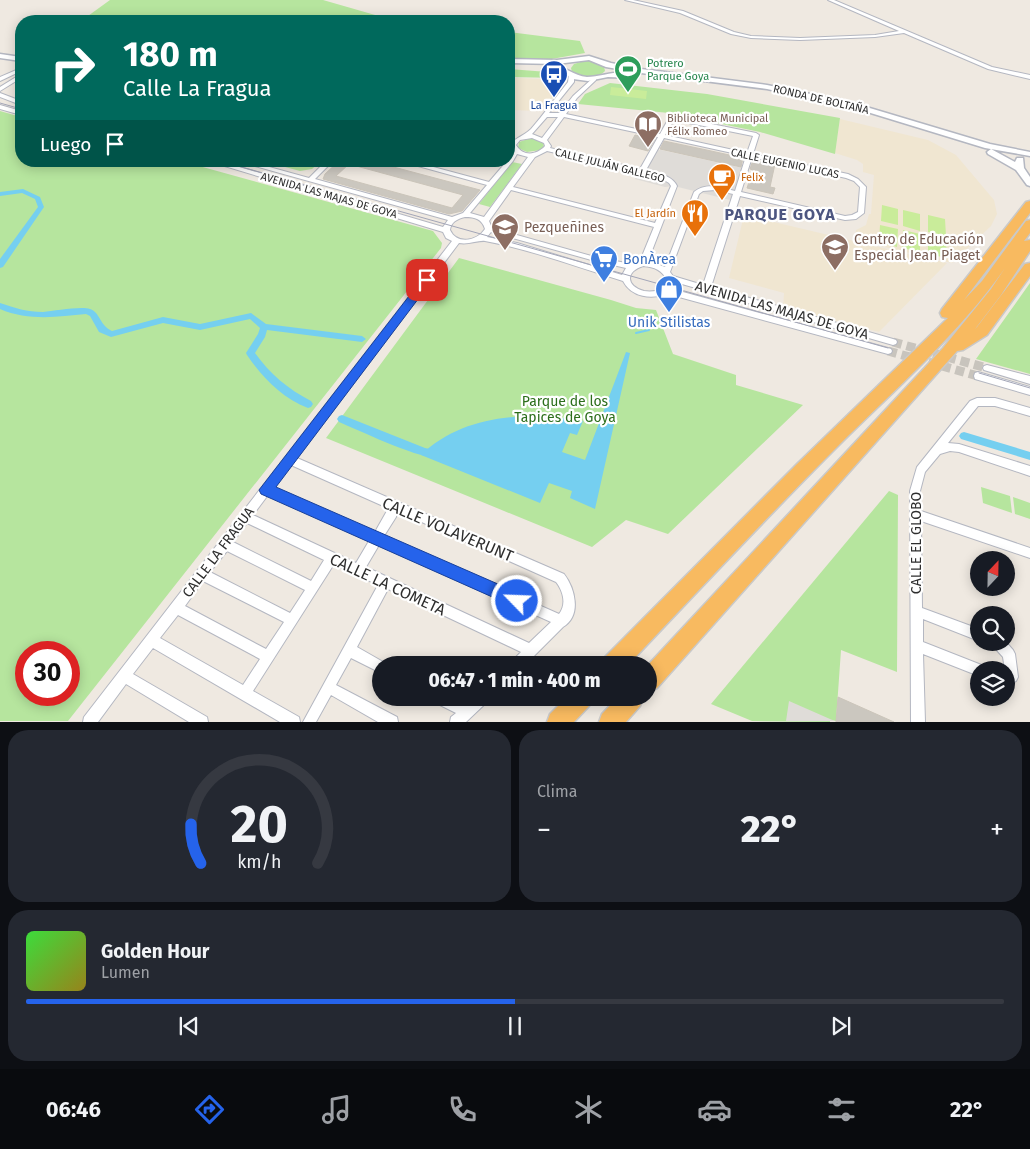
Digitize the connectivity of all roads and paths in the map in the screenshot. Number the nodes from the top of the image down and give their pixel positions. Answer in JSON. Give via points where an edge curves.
{"nodes":[{"id":1,"x":626,"y":0,"type":"edge"},
{"id":2,"x":830,"y":0,"type":"edge"},
{"id":3,"x":902,"y":32,"type":"junction"},
{"id":4,"x":0,"y":52,"type":"edge"},
{"id":5,"x":15,"y":52,"type":"edge"},
{"id":6,"x":0,"y":56,"type":"edge"},
{"id":7,"x":15,"y":58,"type":"edge"},
{"id":8,"x":573,"y":60,"type":"junction"},
{"id":9,"x":515,"y":61,"type":"edge"},
{"id":10,"x":609,"y":65,"type":"junction"},
{"id":11,"x":515,"y":67,"type":"edge"},
{"id":12,"x":15,"y":72,"type":"edge"},
{"id":13,"x":568,"y":73,"type":"junction"},
{"id":14,"x":608,"y":75,"type":"junction"},
{"id":15,"x":1030,"y":77,"type":"edge"},
{"id":16,"x":0,"y":79,"type":"edge"},
{"id":17,"x":594,"y":79,"type":"junction"},
{"id":18,"x":15,"y":80,"type":"edge"},
{"id":19,"x":0,"y":89,"type":"edge"},
{"id":20,"x":0,"y":96,"type":"edge"},
{"id":21,"x":15,"y":101,"type":"edge"},
{"id":22,"x":0,"y":107,"type":"edge"},
{"id":23,"x":15,"y":111,"type":"edge"},
{"id":24,"x":546,"y":115,"type":"junction"},
{"id":25,"x":562,"y":115,"type":"junction"},
{"id":26,"x":526,"y":136,"type":"junction"},
{"id":27,"x":662,"y":136,"type":"junction"},
{"id":28,"x":515,"y":140,"type":"edge"},
{"id":29,"x":544,"y":140,"type":"junction"},
{"id":30,"x":546,"y":149,"type":"junction"},
{"id":31,"x":515,"y":150,"type":"edge"},
{"id":32,"x":1029,"y":153,"type":"edge"},
{"id":33,"x":533,"y":155,"type":"junction"},
{"id":34,"x":750,"y":155,"type":"junction"},
{"id":35,"x":231,"y":167,"type":"edge"},
{"id":36,"x":262,"y":167,"type":"edge"},
{"id":37,"x":324,"y":167,"type":"edge"},
{"id":38,"x":425,"y":167,"type":"edge"},
{"id":39,"x":505,"y":167,"type":"edge"},
{"id":40,"x":1019,"y":168,"type":"junction"},
{"id":41,"x":642,"y":171,"type":"junction"},
{"id":42,"x":310,"y":180,"type":"junction"},
{"id":43,"x":1030,"y":183,"type":"edge"},
{"id":44,"x":490,"y":184,"type":"junction"},
{"id":45,"x":509,"y":188,"type":"junction"},
{"id":46,"x":738,"y":193,"type":"junction"},
{"id":47,"x":1030,"y":205,"type":"edge"},
{"id":48,"x":465,"y":215,"type":"junction"},
{"id":49,"x":453,"y":219,"type":"junction"},
{"id":50,"x":485,"y":220,"type":"junction"},
{"id":51,"x":1030,"y":224,"type":"edge"},
{"id":52,"x":658,"y":226,"type":"junction"},
{"id":53,"x":489,"y":229,"type":"junction"},
{"id":54,"x":446,"y":230,"type":"junction"},
{"id":55,"x":480,"y":238,"type":"junction"},
{"id":56,"x":457,"y":240,"type":"junction"},
{"id":57,"x":1030,"y":241,"type":"edge"},
{"id":58,"x":643,"y":263,"type":"junction"},
{"id":59,"x":631,"y":266,"type":"junction"},
{"id":60,"x":1030,"y":267,"type":"edge"},
{"id":61,"x":669,"y":275,"type":"junction"},
{"id":62,"x":626,"y":279,"type":"junction"},
{"id":63,"x":706,"y":289,"type":"junction"},
{"id":64,"x":668,"y":290,"type":"junction"},
{"id":65,"x":893,"y":342,"type":"tunnel mouth"},
{"id":66,"x":888,"y":351,"type":"tunnel mouth"},
{"id":67,"x":948,"y":352,"type":"junction"},
{"id":68,"x":987,"y":368,"type":"tunnel mouth"},
{"id":69,"x":978,"y":376,"type":"tunnel mouth"},
{"id":70,"x":1030,"y":380,"type":"edge"},
{"id":71,"x":891,"y":381,"type":"junction"},
{"id":72,"x":1030,"y":391,"type":"edge"},
{"id":73,"x":1030,"y":412,"type":"edge"},
{"id":74,"x":937,"y":451,"type":"junction"},
{"id":75,"x":289,"y":460,"type":"junction"},
{"id":76,"x":1030,"y":471,"type":"edge"},
{"id":77,"x":266,"y":490,"type":"junction"},
{"id":78,"x":392,"y":513,"type":"dead end"},
{"id":79,"x":915,"y":514,"type":"junction"},
{"id":80,"x":245,"y":518,"type":"junction"},
{"id":81,"x":376,"y":538,"type":"junction"},
{"id":82,"x":225,"y":544,"type":"junction"},
{"id":83,"x":1030,"y":553,"type":"edge"},
{"id":84,"x":332,"y":558,"type":"junction"},
{"id":85,"x":358,"y":570,"type":"junction"},
{"id":86,"x":201,"y":574,"type":"junction"},
{"id":87,"x":385,"y":583,"type":"junction"},
{"id":88,"x":313,"y":588,"type":"junction"},
{"id":89,"x":176,"y":608,"type":"junction"},
{"id":90,"x":916,"y":611,"type":"junction"},
{"id":91,"x":292,"y":620,"type":"junction"},
{"id":92,"x":562,"y":621,"type":"junction"},
{"id":93,"x":970,"y":632,"type":"edge"},
{"id":94,"x":152,"y":640,"type":"junction"},
{"id":95,"x":916,"y":646,"type":"junction"},
{"id":96,"x":349,"y":650,"type":"junction"},
{"id":97,"x":531,"y":650,"type":"junction"},
{"id":98,"x":269,"y":656,"type":"junction"},
{"id":99,"x":525,"y":656,"type":"edge"},
{"id":100,"x":622,"y":656,"type":"edge"},
{"id":101,"x":372,"y":662,"type":"edge"},
{"id":102,"x":970,"y":666,"type":"edge"},
{"id":103,"x":657,"y":671,"type":"edge"},
{"id":104,"x":124,"y":676,"type":"junction"},
{"id":105,"x":328,"y":687,"type":"junction"},
{"id":106,"x":245,"y":693,"type":"junction"},
{"id":107,"x":457,"y":706,"type":"edge"},
{"id":108,"x":472,"y":706,"type":"edge"},
{"id":109,"x":573,"y":706,"type":"edge"},
{"id":110,"x":625,"y":706,"type":"edge"},
{"id":111,"x":467,"y":711,"type":"junction"},
{"id":112,"x":91,"y":721,"type":"edge"},
{"id":113,"x":202,"y":722,"type":"edge"},
{"id":114,"x":294,"y":722,"type":"edge"},
{"id":115,"x":310,"y":722,"type":"edge"},
{"id":116,"x":392,"y":722,"type":"edge"},
{"id":117,"x":456,"y":722,"type":"edge"},
{"id":118,"x":558,"y":722,"type":"edge"},
{"id":119,"x":610,"y":722,"type":"edge"},
{"id":120,"x":918,"y":722,"type":"edge"}],
"edges":[{"from":1,"to":3,"type":"street","via":[[680,12],[744,36],[800,39]]},
{"from":2,"to":3,"type":"street"},
{"from":3,"to":15,"type":"street","via":[[990,68]]},
{"from":4,"to":5,"type":"main road"},
{"from":6,"to":7,"type":"main road"},
{"from":8,"to":9,"type":"main road","name":"RONDA DE BOLTAÑA"},
{"from":8,"to":10,"type":"main road","name":"RONDA DE BOLTAÑA","via":[[589,58]]},
{"from":8,"to":13,"type":"main road","via":[[566,65]]},
{"from":10,"to":14,"type":"main road","via":[[611,72]]},
{"from":10,"to":32,"type":"main road","name":"RONDA DE BOLTAÑA","via":[[820,97],[998,149]]},
{"from":11,"to":13,"type":"main road","name":"RONDA DE BOLTAÑA"},
{"from":12,"to":16,"type":"street"},
{"from":13,"to":17,"type":"main road","name":"RONDA DE BOLTAÑA","via":[[582,79]]},
{"from":13,"to":24,"type":"street","via":[[571,82]]},
{"from":14,"to":17,"type":"main road","name":"RONDA DE BOLTAÑA"},
{"from":14,"to":40,"type":"main road","name":"RONDA DE BOLTAÑA","via":[[713,84],[828,104],[964,143],[996,154]]},
{"from":17,"to":25,"type":"street"},
{"from":18,"to":19,"type":"street"},
{"from":20,"to":21,"type":"street"},
{"from":22,"to":23,"type":"street"},
{"from":24,"to":25,"type":"street","name":"CALLE EUGENIO LUCAS"},
{"from":24,"to":26,"type":"street"},
{"from":25,"to":27,"type":"street","name":"CALLE EUGENIO LUCAS"},
{"from":25,"to":29,"type":"street"},
{"from":26,"to":28,"type":"street"},
{"from":26,"to":29,"type":"street"},
{"from":27,"to":34,"type":"street","name":"CALLE EUGENIO LUCAS"},
{"from":27,"to":34,"type":"street","via":[[672,118],[756,135]]},
{"from":27,"to":41,"type":"street"},
{"from":29,"to":30,"type":"street"},
{"from":30,"to":33,"type":"street"},
{"from":30,"to":41,"type":"street","name":"CALLE JULIÁN GALLEGO"},
{"from":31,"to":33,"type":"street"},
{"from":32,"to":40,"type":"main road","via":[[1020,161]]},
{"from":33,"to":45,"type":"street"},
{"from":34,"to":46,"type":"street"},
{"from":34,"to":46,"type":"street","name":"CALLE EUGENIO LUCAS","via":[[853,178],[863,188],[861,213],[854,217],[839,217]]},
{"from":35,"to":54,"type":"street","name":"AVENIDA LAS MAJAS DE GOYA"},
{"from":36,"to":42,"type":"street","name":"AVENIDA LAS MAJAS DE GOYA"},
{"from":37,"to":42,"type":"street"},
{"from":38,"to":44,"type":"street"},
{"from":39,"to":44,"type":"street"},
{"from":40,"to":43,"type":"main road"},
{"from":41,"to":52,"type":"street","name":"CALLE JULIÁN GALLEGO","via":[[664,177],[674,186]]},
{"from":42,"to":49,"type":"street","name":"AVENIDA LAS MAJAS DE GOYA"},
{"from":44,"to":48,"type":"street"},
{"from":45,"to":50,"type":"street"},
{"from":45,"to":52,"type":"street"},
{"from":46,"to":61,"type":"street","name":"CALLE EUGENIO LUCAS","via":[[715,188],[701,189],[696,193]]},
{"from":46,"to":63,"type":"street"},
{"from":47,"to":71,"type":"highway","via":[[956,303],[897,364]]},
{"from":48,"to":49,"type":"street"},
{"from":48,"to":50,"type":"street"},
{"from":49,"to":54,"type":"street"},
{"from":50,"to":53,"type":"street"},
{"from":51,"to":71,"type":"highway","via":[[987,284]]},
{"from":52,"to":58,"type":"street"},
{"from":53,"to":55,"type":"street"},
{"from":53,"to":59,"type":"street"},
{"from":54,"to":56,"type":"street"},
{"from":55,"to":56,"type":"street"},
{"from":55,"to":62,"type":"street"},
{"from":56,"to":75,"type":"street","name":"CALLE LA FRAGUA"},
{"from":57,"to":67,"type":"highway","via":[[996,292]]},
{"from":58,"to":59,"type":"street"},
{"from":58,"to":61,"type":"street","via":[[658,266]]},
{"from":59,"to":62,"type":"street","via":[[626,271]]},
{"from":60,"to":67,"type":"highway","via":[[982,331]]},
{"from":61,"to":63,"type":"street","name":"AVENIDA LAS MAJAS DE GOYA"},
{"from":61,"to":64,"type":"street"},
{"from":62,"to":64,"type":"street","via":[[629,286],[641,294],[654,295]]},
{"from":63,"to":65,"type":"street","name":"AVENIDA LAS MAJAS DE GOYA"},
{"from":64,"to":66,"type":"street","name":"AVENIDA LAS MAJAS DE GOYA"},
{"from":67,"to":103,"type":"highway"},
{"from":68,"to":70,"type":"street"},
{"from":69,"to":72,"type":"street"},
{"from":71,"to":100,"type":"highway"},
{"from":73,"to":74,"type":"street","name":"CALLE EL GLOBO","via":[[995,402],[977,402]]},
{"from":74,"to":76,"type":"street","via":[[959,448]]},
{"from":74,"to":79,"type":"street","name":"CALLE EL GLOBO","via":[[917,479]]},
{"from":75,"to":77,"type":"street","name":"CALLE LA FRAGUA"},
{"from":75,"to":92,"type":"street","name":"CALLE VOLAVERUNT","via":[[556,575],[570,595],[569,608]]},
{"from":77,"to":80,"type":"street","name":"CALLE LA FRAGUA"},
{"from":77,"to":81,"type":"street"},
{"from":78,"to":81,"type":"street"},
{"from":79,"to":83,"type":"street"},
{"from":79,"to":90,"type":"street","name":"CALLE EL GLOBO"},
{"from":80,"to":82,"type":"street","name":"CALLE LA FRAGUA"},
{"from":80,"to":84,"type":"street","name":"CALLE LA COMETA"},
{"from":81,"to":85,"type":"street"},
{"from":81,"to":92,"type":"street"},
{"from":82,"to":86,"type":"street","name":"CALLE LA FRAGUA"},
{"from":82,"to":88,"type":"street"},
{"from":84,"to":85,"type":"street","name":"CALLE LA COMETA"},
{"from":84,"to":88,"type":"street"},
{"from":85,"to":87,"type":"street","name":"CALLE LA COMETA"},
{"from":86,"to":89,"type":"street","name":"CALLE LA FRAGUA"},
{"from":86,"to":91,"type":"street"},
{"from":87,"to":96,"type":"street"},
{"from":87,"to":97,"type":"street","name":"CALLE LA COMETA"},
{"from":88,"to":91,"type":"street"},
{"from":89,"to":94,"type":"street","name":"CALLE LA FRAGUA"},
{"from":89,"to":98,"type":"street"},
{"from":90,"to":93,"type":"street","name":"CALLE EL GLOBO"},
{"from":90,"to":95,"type":"street","name":"CALLE EL GLOBO"},
{"from":91,"to":98,"type":"street"},
{"from":92,"to":97,"type":"street","name":"CALLE VOLAVERUNT"},
{"from":94,"to":104,"type":"street","name":"CALLE LA FRAGUA"},
{"from":94,"to":106,"type":"street"},
{"from":95,"to":102,"type":"street"},
{"from":95,"to":120,"type":"street","name":"CALLE EL GLOBO"},
{"from":96,"to":101,"type":"street"},
{"from":96,"to":105,"type":"street"},
{"from":97,"to":99,"type":"street","name":"CALLE VOLAVERUNT"},
{"from":98,"to":106,"type":"street"},
{"from":104,"to":112,"type":"street","name":"CALLE LA FRAGUA"},
{"from":104,"to":113,"type":"street"},
{"from":105,"to":115,"type":"street"},
{"from":105,"to":116,"type":"street"},
{"from":106,"to":114,"type":"street"},
{"from":107,"to":111,"type":"street"},
{"from":108,"to":111,"type":"street"},
{"from":109,"to":118,"type":"highway"},
{"from":110,"to":119,"type":"highway"},
{"from":111,"to":117,"type":"street"}]}
